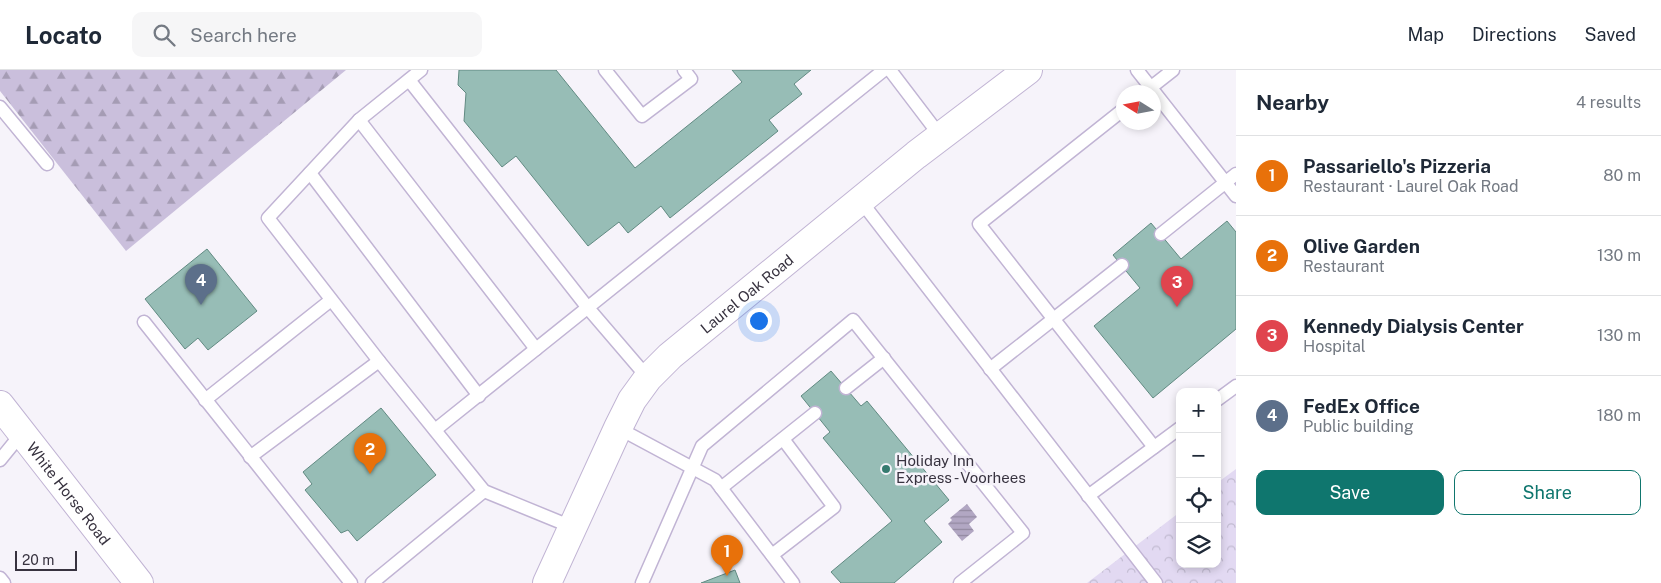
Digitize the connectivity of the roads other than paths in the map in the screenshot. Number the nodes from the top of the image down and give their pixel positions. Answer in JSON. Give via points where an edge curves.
{"nodes":[{"id":1,"x":421,"y":70,"type":"edge"},
{"id":2,"x":605,"y":70,"type":"edge"},
{"id":3,"x":684,"y":70,"type":"edge"},
{"id":4,"x":884,"y":70,"type":"edge"},
{"id":5,"x":890,"y":70,"type":"edge"},
{"id":6,"x":1137,"y":70,"type":"edge"},
{"id":7,"x":1173,"y":70,"type":"edge"},
{"id":8,"x":1026,"y":71,"type":"edge"},
{"id":9,"x":409,"y":80,"type":"junction"},
{"id":10,"x":1145,"y":85,"type":"edge"},
{"id":11,"x":1154,"y":85,"type":"edge"},
{"id":12,"x":1161,"y":106,"type":"edge"},
{"id":13,"x":0,"y":107,"type":"edge"},
{"id":14,"x":1116,"y":115,"type":"edge"},
{"id":15,"x":359,"y":120,"type":"junction"},
{"id":16,"x":941,"y":137,"type":"junction"},
{"id":17,"x":46,"y":164,"type":"dead end"},
{"id":18,"x":310,"y":173,"type":"junction"},
{"id":19,"x":1236,"y":174,"type":"edge"},
{"id":20,"x":1225,"y":182,"type":"junction"},
{"id":21,"x":1236,"y":196,"type":"edge"},
{"id":22,"x":860,"y":200,"type":"junction"},
{"id":23,"x":1161,"y":234,"type":"dead end"},
{"id":24,"x":1122,"y":266,"type":"dead end"},
{"id":25,"x":331,"y":300,"type":"junction"},
{"id":26,"x":588,"y":308,"type":"junction"},
{"id":27,"x":1054,"y":319,"type":"junction"},
{"id":28,"x":144,"y":322,"type":"dead end"},
{"id":29,"x":536,"y":349,"type":"junction"},
{"id":30,"x":884,"y":358,"type":"junction"},
{"id":31,"x":379,"y":361,"type":"junction"},
{"id":32,"x":990,"y":369,"type":"junction"},
{"id":33,"x":648,"y":378,"type":"junction"},
{"id":34,"x":1236,"y":386,"type":"edge"},
{"id":35,"x":846,"y":388,"type":"dead end"},
{"id":36,"x":479,"y":396,"type":"junction"},
{"id":37,"x":1221,"y":397,"type":"edge"},
{"id":38,"x":205,"y":400,"type":"junction"},
{"id":39,"x":0,"y":405,"type":"edge"},
{"id":40,"x":815,"y":413,"type":"dead end"},
{"id":41,"x":618,"y":428,"type":"junction"},
{"id":42,"x":435,"y":430,"type":"junction"},
{"id":43,"x":1176,"y":431,"type":"edge"},
{"id":44,"x":22,"y":433,"type":"junction"},
{"id":45,"x":783,"y":439,"type":"junction"},
{"id":46,"x":1154,"y":447,"type":"junction"},
{"id":47,"x":250,"y":457,"type":"junction"},
{"id":48,"x":0,"y":460,"type":"edge"},
{"id":49,"x":692,"y":466,"type":"junction"},
{"id":50,"x":721,"y":488,"type":"junction"},
{"id":51,"x":484,"y":491,"type":"junction"},
{"id":52,"x":1088,"y":496,"type":"junction"},
{"id":53,"x":572,"y":527,"type":"junction"},
{"id":54,"x":772,"y":555,"type":"junction"},
{"id":55,"x":0,"y":578,"type":"edge"},
{"id":56,"x":4,"y":583,"type":"edge"},
{"id":57,"x":139,"y":583,"type":"edge"},
{"id":58,"x":351,"y":583,"type":"edge"},
{"id":59,"x":372,"y":583,"type":"edge"},
{"id":60,"x":547,"y":583,"type":"edge"},
{"id":61,"x":642,"y":583,"type":"edge"},
{"id":62,"x":794,"y":583,"type":"edge"},
{"id":63,"x":960,"y":583,"type":"edge"},
{"id":64,"x":1156,"y":583,"type":"edge"}],
"edges":[{"from":1,"to":9,"type":"lane"},
{"from":2,"to":3,"type":"lane","via":[[642,116],[691,79]]},
{"from":4,"to":26,"type":"lane"},
{"from":5,"to":16,"type":"lane"},
{"from":6,"to":10,"type":"lane"},
{"from":7,"to":11,"type":"lane"},
{"from":8,"to":16,"type":"street","name":"Laurel Oak Road"},
{"from":9,"to":15,"type":"lane"},
{"from":9,"to":26,"type":"lane"},
{"from":12,"to":20,"type":"lane"},
{"from":13,"to":17,"type":"lane"},
{"from":14,"to":27,"type":"lane","via":[[979,224]]},
{"from":15,"to":18,"type":"lane"},
{"from":15,"to":29,"type":"lane"},
{"from":16,"to":22,"type":"street","name":"Laurel Oak Road"},
{"from":18,"to":25,"type":"lane","via":[[268,218]]},
{"from":18,"to":36,"type":"lane"},
{"from":19,"to":20,"type":"lane"},
{"from":20,"to":21,"type":"lane"},
{"from":20,"to":23,"type":"lane"},
{"from":22,"to":32,"type":"lane"},
{"from":22,"to":33,"type":"street","name":"Laurel Oak Road","via":[[670,356]]},
{"from":24,"to":27,"type":"lane"},
{"from":25,"to":31,"type":"lane"},
{"from":25,"to":38,"type":"lane"},
{"from":26,"to":29,"type":"lane"},
{"from":26,"to":33,"type":"lane"},
{"from":27,"to":32,"type":"lane"},
{"from":27,"to":46,"type":"lane"},
{"from":28,"to":38,"type":"lane"},
{"from":29,"to":36,"type":"lane"},
{"from":30,"to":35,"type":"lane"},
{"from":30,"to":49,"type":"lane","via":[[853,320],[702,446]]},
{"from":30,"to":63,"type":"lane","via":[[1023,533]]},
{"from":31,"to":42,"type":"lane"},
{"from":31,"to":47,"type":"lane"},
{"from":32,"to":52,"type":"lane"},
{"from":33,"to":41,"type":"street","name":"Laurel Oak Road"},
{"from":34,"to":37,"type":"lane"},
{"from":36,"to":42,"type":"lane"},
{"from":38,"to":47,"type":"lane"},
{"from":39,"to":44,"type":"street","name":"White Horse Road"},
{"from":40,"to":45,"type":"lane"},
{"from":41,"to":49,"type":"lane"},
{"from":41,"to":53,"type":"street","name":"Laurel Oak Road"},
{"from":42,"to":51,"type":"lane"},
{"from":43,"to":46,"type":"lane"},
{"from":44,"to":48,"type":"lane"},
{"from":44,"to":57,"type":"street","name":"White Horse Road"},
{"from":45,"to":50,"type":"lane"},
{"from":45,"to":54,"type":"lane","via":[[834,507]]},
{"from":46,"to":52,"type":"lane"},
{"from":47,"to":58,"type":"lane"},
{"from":49,"to":50,"type":"lane","via":[[715,480]]},
{"from":49,"to":61,"type":"lane"},
{"from":50,"to":54,"type":"lane"},
{"from":51,"to":53,"type":"lane"},
{"from":51,"to":59,"type":"lane"},
{"from":52,"to":64,"type":"lane"},
{"from":53,"to":60,"type":"street","name":"Laurel Oak Road"},
{"from":54,"to":62,"type":"lane"},
{"from":55,"to":56,"type":"lane"}]}
